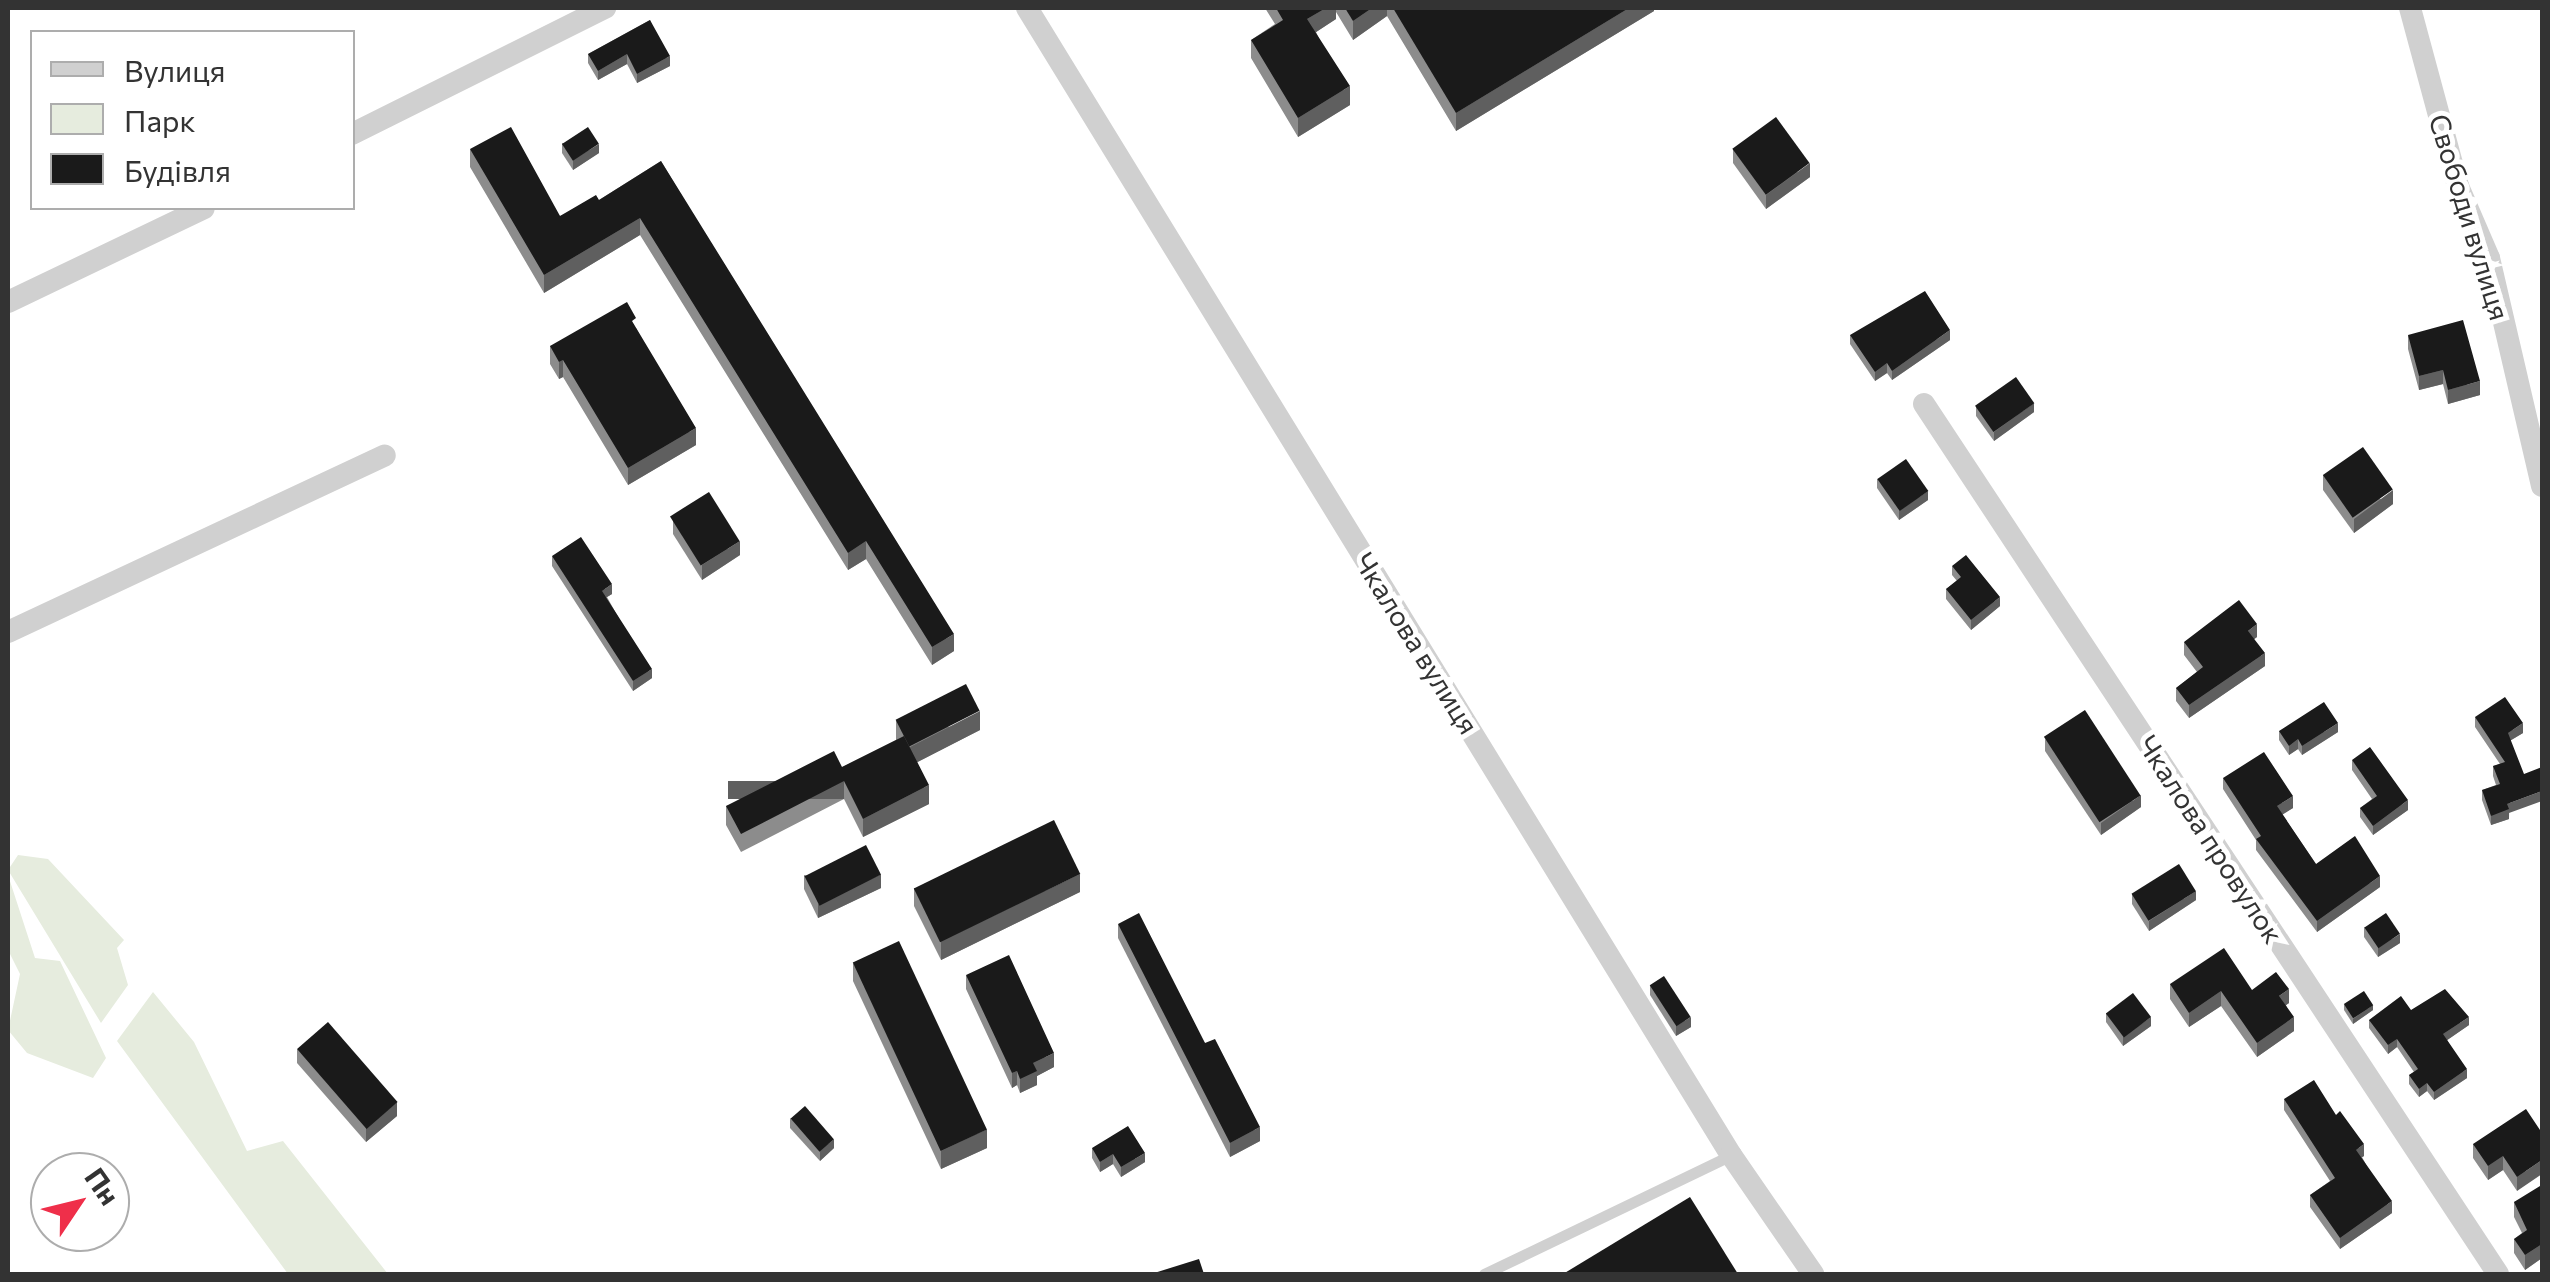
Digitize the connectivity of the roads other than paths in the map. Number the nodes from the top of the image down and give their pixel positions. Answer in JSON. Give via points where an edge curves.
{"nodes":[{"id":1,"x":605,"y":8,"type":"edge"},
{"id":2,"x":1026,"y":8,"type":"edge"},
{"id":3,"x":2410,"y":8,"type":"edge"},
{"id":4,"x":355,"y":133,"type":"edge"},
{"id":5,"x":200,"y":210,"type":"edge"},
{"id":6,"x":8,"y":302,"type":"edge"},
{"id":7,"x":1924,"y":404,"type":"dead end"},
{"id":8,"x":385,"y":456,"type":"dead end"},
{"id":9,"x":2542,"y":486,"type":"edge"},
{"id":10,"x":8,"y":632,"type":"edge"},
{"id":11,"x":1731,"y":1154,"type":"junction"},
{"id":12,"x":1484,"y":1274,"type":"edge"},
{"id":13,"x":1813,"y":1274,"type":"edge"},
{"id":14,"x":2498,"y":1274,"type":"edge"}],
"edges":[{"from":1,"to":4,"type":"street"},
{"from":2,"to":11,"type":"street","name":"Чкалова вулиця"},
{"from":3,"to":9,"type":"street","name":"Свободи вулиця","via":[[2458,186],[2489,258]]},
{"from":5,"to":6,"type":"street"},
{"from":7,"to":14,"type":"street","name":"Чкалова провулок"},
{"from":8,"to":10,"type":"street"},
{"from":11,"to":12,"type":"lane"},
{"from":11,"to":13,"type":"street","name":"Чкалова вулиця"}]}
